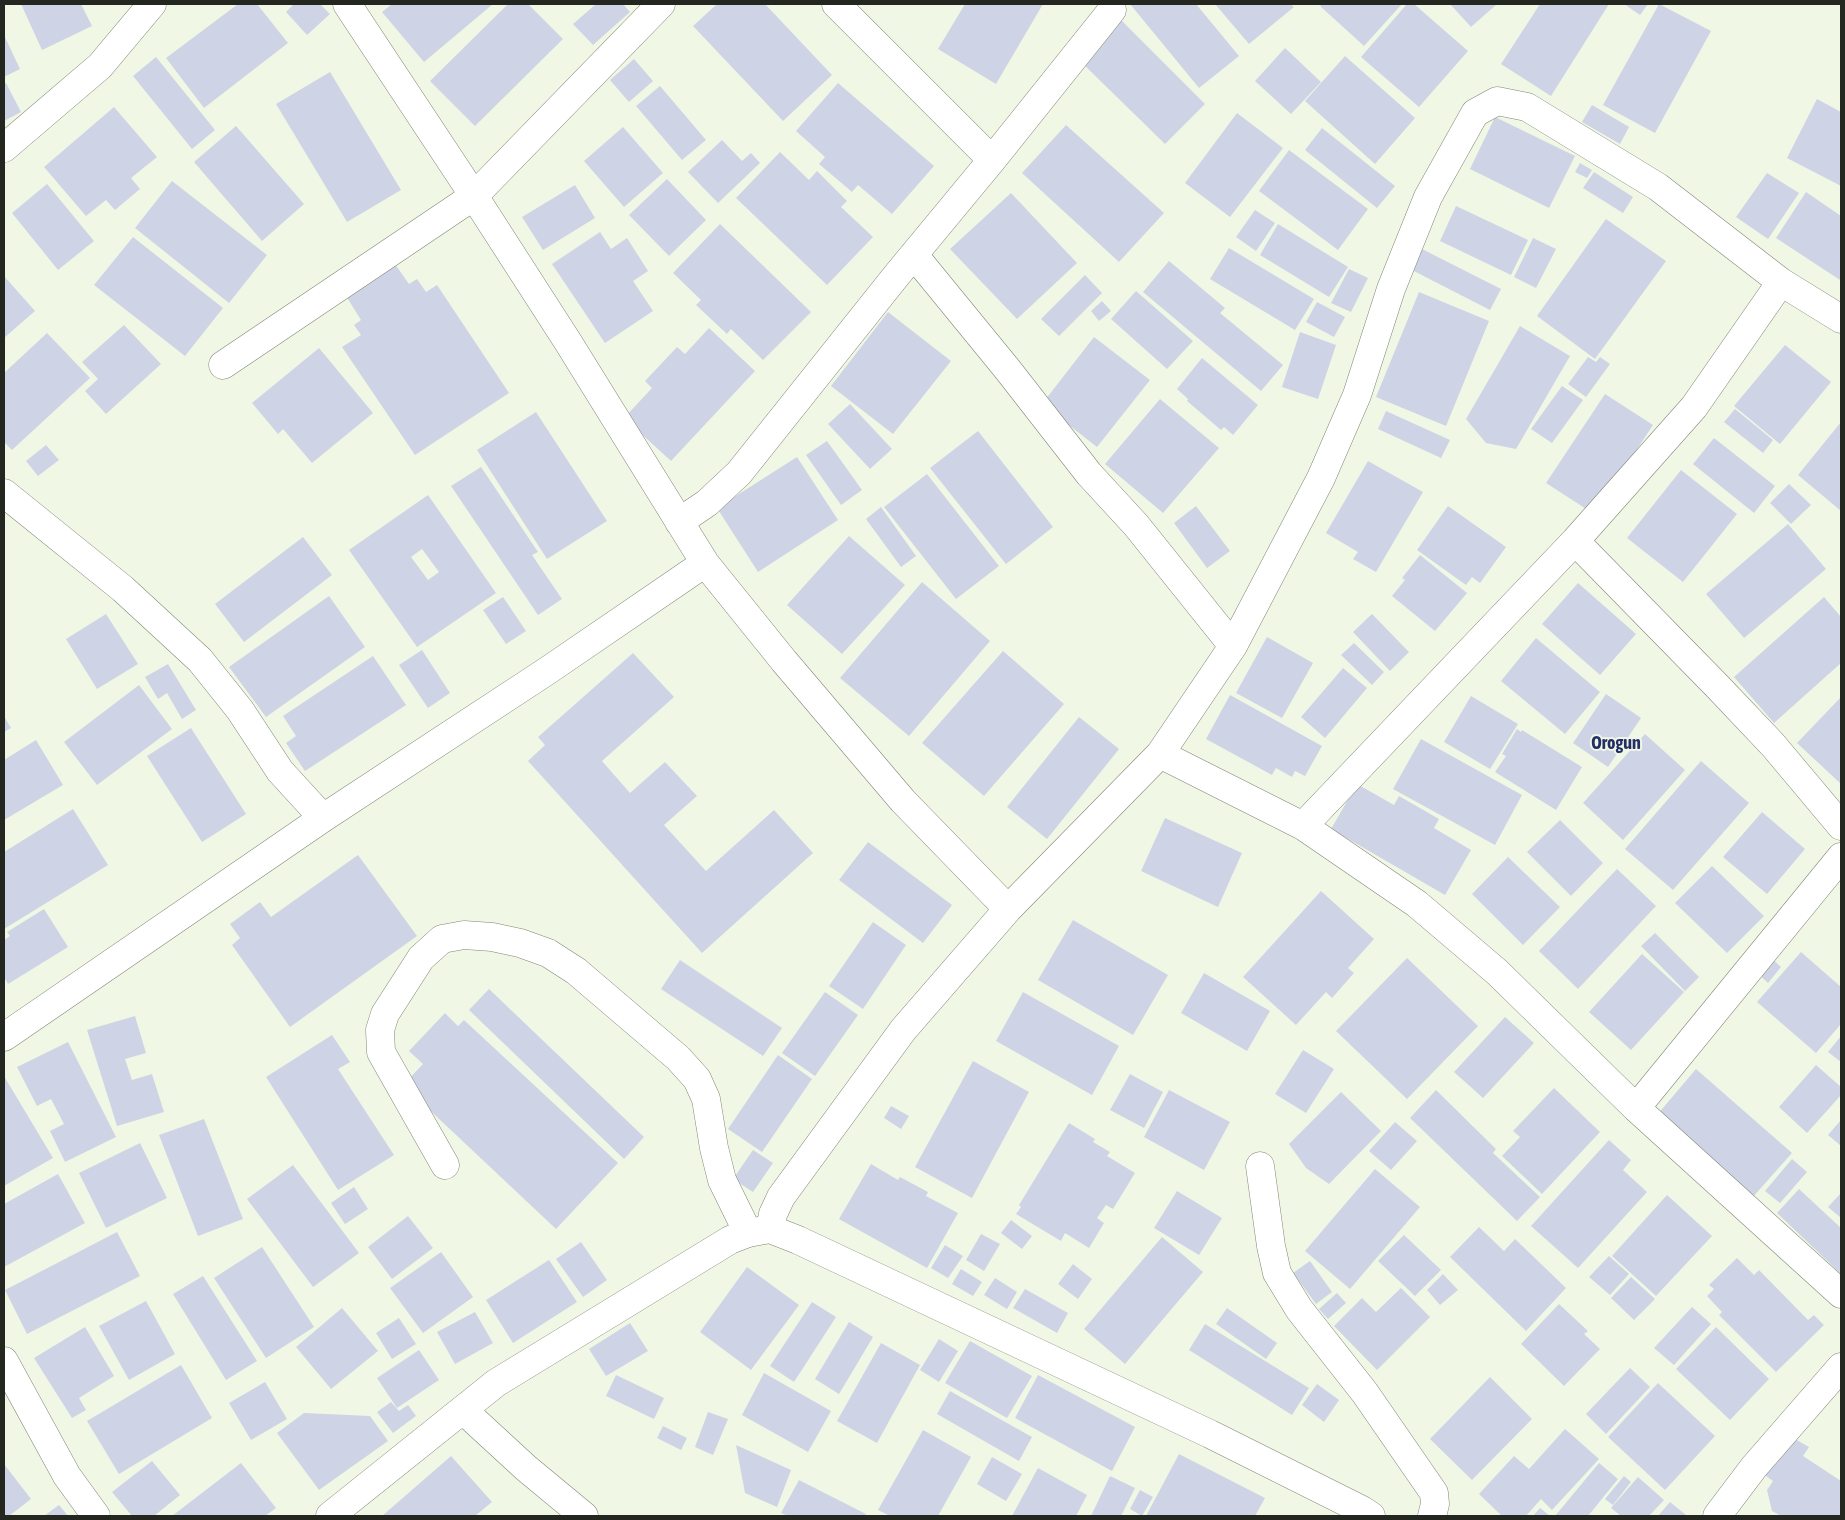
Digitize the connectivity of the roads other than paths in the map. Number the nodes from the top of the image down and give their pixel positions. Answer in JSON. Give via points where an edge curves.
{"nodes":[{"id":1,"x":152,"y":4,"type":"edge"},
{"id":2,"x":347,"y":4,"type":"edge"},
{"id":3,"x":661,"y":4,"type":"edge"},
{"id":4,"x":836,"y":4,"type":"edge"},
{"id":5,"x":1112,"y":10,"type":"dead end"},
{"id":6,"x":4,"y":148,"type":"edge"},
{"id":7,"x":992,"y":160,"type":"junction"},
{"id":8,"x":474,"y":196,"type":"junction"},
{"id":9,"x":914,"y":255,"type":"junction"},
{"id":10,"x":1781,"y":282,"type":"junction"},
{"id":11,"x":1841,"y":319,"type":"edge"},
{"id":12,"x":223,"y":365,"type":"dead end"},
{"id":13,"x":4,"y":493,"type":"edge"},
{"id":14,"x":679,"y":522,"type":"junction"},
{"id":15,"x":1575,"y":541,"type":"junction"},
{"id":16,"x":706,"y":563,"type":"junction"},
{"id":17,"x":1233,"y":646,"type":"junction"},
{"id":18,"x":1160,"y":754,"type":"junction"},
{"id":19,"x":323,"y":818,"type":"junction"},
{"id":20,"x":1303,"y":826,"type":"junction"},
{"id":21,"x":1841,"y":826,"type":"edge"},
{"id":22,"x":1841,"y":857,"type":"edge"},
{"id":23,"x":1008,"y":909,"type":"junction"},
{"id":24,"x":4,"y":1037,"type":"edge"},
{"id":25,"x":1636,"y":1108,"type":"junction"},
{"id":26,"x":445,"y":1165,"type":"dead end"},
{"id":27,"x":1260,"y":1166,"type":"dead end"},
{"id":28,"x":759,"y":1231,"type":"junction"},
{"id":29,"x":1841,"y":1294,"type":"edge"},
{"id":30,"x":4,"y":1360,"type":"edge"},
{"id":31,"x":1841,"y":1367,"type":"edge"},
{"id":32,"x":463,"y":1410,"type":"junction"},
{"id":33,"x":1364,"y":1514,"type":"edge"},
{"id":34,"x":96,"y":1516,"type":"edge"},
{"id":35,"x":330,"y":1516,"type":"edge"},
{"id":36,"x":584,"y":1516,"type":"edge"},
{"id":37,"x":1432,"y":1516,"type":"edge"},
{"id":38,"x":1717,"y":1516,"type":"edge"}],
"edges":[{"from":1,"to":6,"type":"street","via":[[100,66]]},
{"from":2,"to":8,"type":"street"},
{"from":3,"to":8,"type":"street"},
{"from":4,"to":7,"type":"street"},
{"from":5,"to":7,"type":"street"},
{"from":7,"to":9,"type":"street"},
{"from":8,"to":12,"type":"street"},
{"from":8,"to":14,"type":"street"},
{"from":9,"to":14,"type":"street","via":[[739,473],[707,503]]},
{"from":9,"to":17,"type":"street","via":[[1089,474],[1136,526]]},
{"from":10,"to":11,"type":"street"},
{"from":10,"to":15,"type":"street","via":[[1694,407]]},
{"from":10,"to":17,"type":"street","via":[[1658,187],[1527,107],[1497,101],[1475,113],[1428,197],[1391,290],[1357,395],[1321,478]]},
{"from":13,"to":19,"type":"street","via":[[123,589],[200,660],[240,710],[280,771]]},
{"from":14,"to":16,"type":"street"},
{"from":15,"to":20,"type":"street"},
{"from":15,"to":21,"type":"street","via":[[1773,745]]},
{"from":16,"to":19,"type":"street"},
{"from":16,"to":23,"type":"street","via":[[903,801]]},
{"from":17,"to":18,"type":"street"},
{"from":18,"to":20,"type":"street"},
{"from":18,"to":23,"type":"street"},
{"from":19,"to":24,"type":"street"},
{"from":20,"to":25,"type":"street","via":[[1424,910],[1497,972]]},
{"from":22,"to":25,"type":"street"},
{"from":23,"to":28,"type":"street","via":[[898,1038]]},
{"from":25,"to":29,"type":"street"},
{"from":26,"to":28,"type":"street","via":[[381,1052],[380,1030],[385,1014],[421,958],[442,939],[464,935],[492,937],[548,953],[576,971],[678,1058],[697,1079],[706,1099],[722,1180]]},
{"from":27,"to":37,"type":"street","via":[[1278,1273],[1299,1309],[1365,1393],[1434,1493]]},
{"from":28,"to":32,"type":"street","via":[[730,1240],[496,1383]]},
{"from":28,"to":33,"type":"street","via":[[798,1240],[1165,1413]]},
{"from":30,"to":34,"type":"street","via":[[67,1476]]},
{"from":31,"to":38,"type":"street","via":[[1754,1467]]},
{"from":32,"to":35,"type":"street"},
{"from":32,"to":36,"type":"street"}]}
